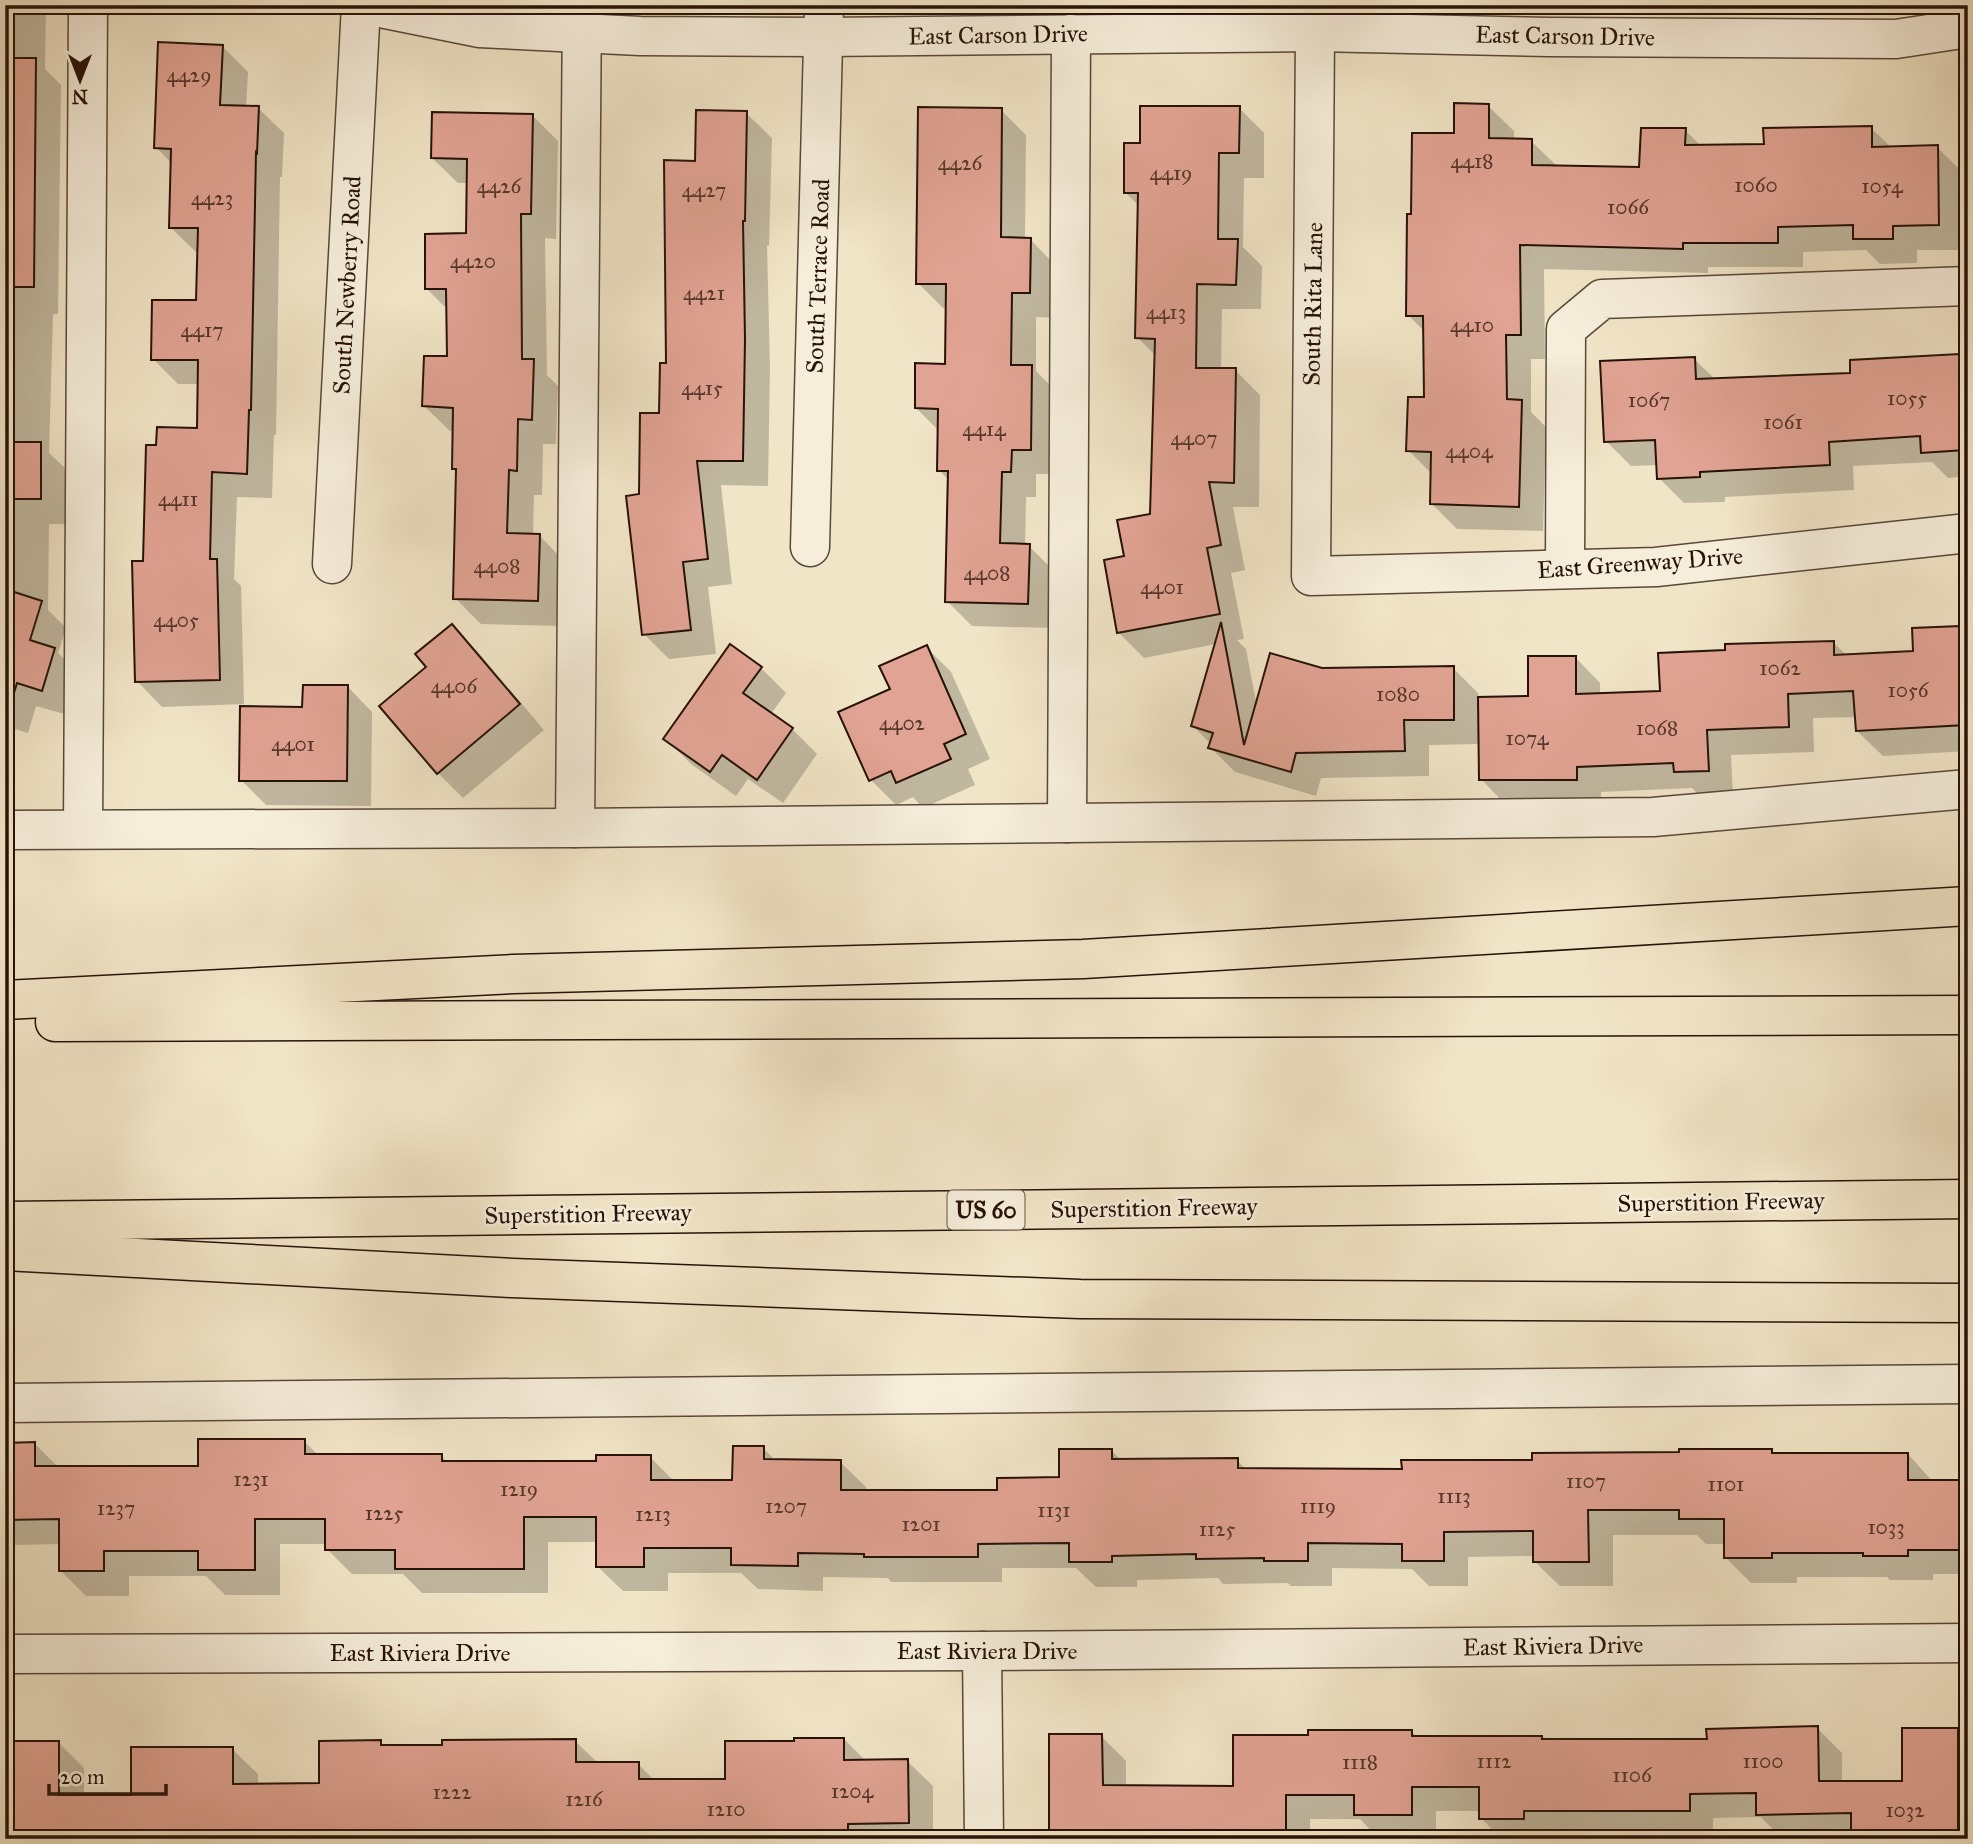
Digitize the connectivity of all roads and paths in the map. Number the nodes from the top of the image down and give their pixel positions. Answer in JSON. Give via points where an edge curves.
{"nodes":[{"id":1,"x":88,"y":5,"type":"edge"},
{"id":2,"x":363,"y":5,"type":"edge"},
{"id":3,"x":582,"y":20,"type":"edge"},
{"id":4,"x":824,"y":21,"type":"edge"},
{"id":5,"x":1968,"y":28,"type":"edge"},
{"id":6,"x":1315,"y":32,"type":"junction"},
{"id":7,"x":1072,"y":34,"type":"junction"},
{"id":8,"x":1968,"y":286,"type":"edge"},
{"id":9,"x":1968,"y":533,"type":"edge"},
{"id":10,"x":810,"y":547,"type":"dead end"},
{"id":11,"x":331,"y":564,"type":"dead end"},
{"id":12,"x":1565,"y":569,"type":"junction"},
{"id":13,"x":1311,"y":576,"type":"joint"},
{"id":14,"x":1968,"y":789,"type":"edge"},
{"id":15,"x":1067,"y":823,"type":"junction"},
{"id":16,"x":575,"y":828,"type":"junction"},
{"id":17,"x":5,"y":830,"type":"edge"},
{"id":18,"x":83,"y":830,"type":"junction"},
{"id":19,"x":1968,"y":906,"type":"edge"},
{"id":20,"x":5,"y":1000,"type":"edge"},
{"id":21,"x":1968,"y":1015,"type":"edge"},
{"id":22,"x":5,"y":1022,"type":"edge"},
{"id":23,"x":1968,"y":1199,"type":"edge"},
{"id":24,"x":5,"y":1221,"type":"edge"},
{"id":25,"x":5,"y":1251,"type":"edge"},
{"id":26,"x":1968,"y":1303,"type":"edge"},
{"id":27,"x":1968,"y":1384,"type":"edge"},
{"id":28,"x":5,"y":1403,"type":"edge"},
{"id":29,"x":1968,"y":1643,"type":"edge"},
{"id":30,"x":982,"y":1651,"type":"junction"},
{"id":31,"x":5,"y":1654,"type":"edge"},
{"id":32,"x":984,"y":1839,"type":"edge"}],
"edges":[{"from":1,"to":18,"type":"street"},
{"from":2,"to":3,"type":"street","name":"East Carson Drive","via":[[478,28]]},
{"from":2,"to":11,"type":"street","name":"South Newberry Road"},
{"from":3,"to":4,"type":"street","name":"East Carson Drive"},
{"from":3,"to":16,"type":"street"},
{"from":4,"to":7,"type":"street","name":"East Carson Drive"},
{"from":4,"to":10,"type":"street","name":"South Terrace Road"},
{"from":5,"to":6,"type":"street","name":"East Carson Drive","via":[[1896,39]]},
{"from":6,"to":7,"type":"street","name":"East Carson Drive"},
{"from":6,"to":13,"type":"street","name":"South Rita Lane"},
{"from":7,"to":15,"type":"street"},
{"from":8,"to":12,"type":"street","via":[[1602,299],[1566,329]]},
{"from":9,"to":12,"type":"street","name":"East Greenway Drive","via":[[1656,567]]},
{"from":12,"to":13,"type":"street","name":"East Greenway Drive"},
{"from":14,"to":15,"type":"street","via":[[1653,817]]},
{"from":15,"to":16,"type":"street"},
{"from":16,"to":18,"type":"street"},
{"from":17,"to":18,"type":"street"},
{"from":19,"to":20,"type":"highway","via":[[1083,959],[513,974]]},
{"from":21,"to":22,"type":"highway"},
{"from":23,"to":24,"type":"highway","name":"Superstition Freeway","number":"US 60"},
{"from":25,"to":26,"type":"highway","via":[[512,1278],[1080,1299]]},
{"from":27,"to":28,"type":"street"},
{"from":29,"to":30,"type":"street","name":"East Riviera Drive"},
{"from":30,"to":31,"type":"street","name":"East Riviera Drive"},
{"from":30,"to":32,"type":"street"}]}
